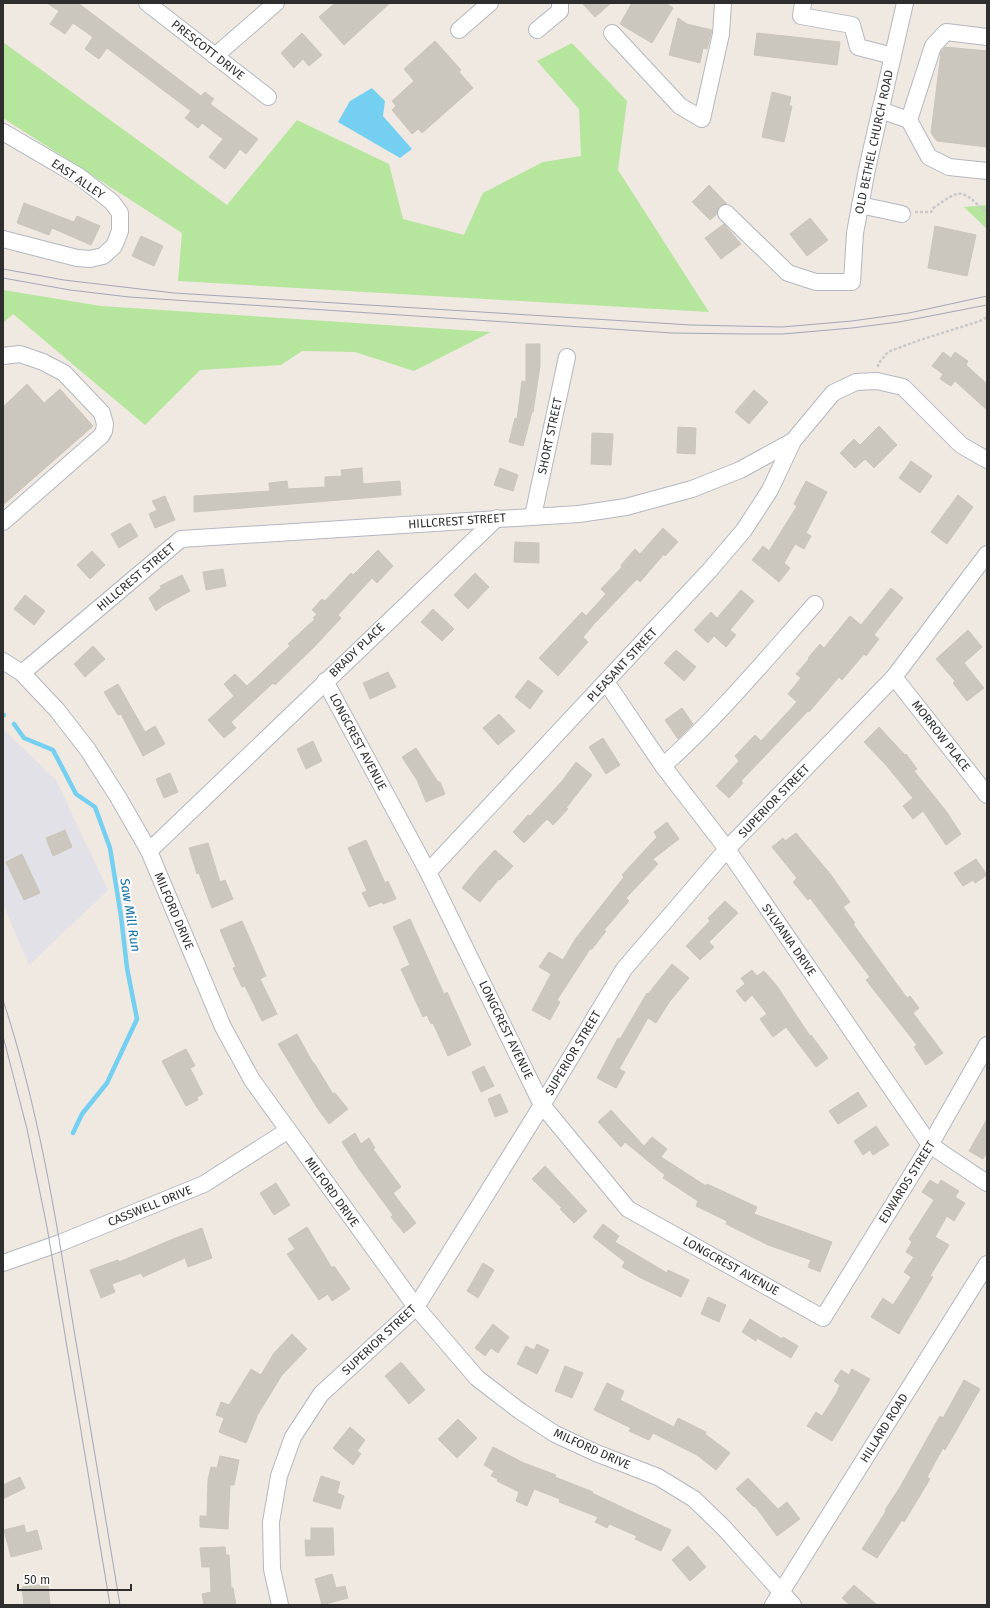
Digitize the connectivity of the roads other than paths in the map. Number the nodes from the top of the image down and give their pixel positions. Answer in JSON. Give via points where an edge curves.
{"nodes":[{"id":1,"x":148,"y":3,"type":"edge"},
{"id":2,"x":276,"y":3,"type":"edge"},
{"id":3,"x":490,"y":3,"type":"edge"},
{"id":4,"x":560,"y":3,"type":"edge"},
{"id":5,"x":723,"y":3,"type":"edge"},
{"id":6,"x":803,"y":3,"type":"edge"},
{"id":7,"x":905,"y":3,"type":"edge"},
{"id":8,"x":459,"y":30,"type":"dead end"},
{"id":9,"x":537,"y":30,"type":"dead end"},
{"id":10,"x":612,"y":33,"type":"dead end"},
{"id":11,"x":987,"y":37,"type":"edge"},
{"id":12,"x":215,"y":56,"type":"junction"},
{"id":13,"x":893,"y":56,"type":"junction"},
{"id":14,"x":268,"y":98,"type":"dead end"},
{"id":15,"x":880,"y":110,"type":"junction"},
{"id":16,"x":909,"y":120,"type":"junction"},
{"id":17,"x":3,"y":132,"type":"edge"},
{"id":18,"x":987,"y":171,"type":"edge"},
{"id":19,"x":860,"y":205,"type":"junction"},
{"id":20,"x":726,"y":214,"type":"dead end"},
{"id":21,"x":902,"y":214,"type":"road end"},
{"id":22,"x":3,"y":239,"type":"edge"},
{"id":23,"x":3,"y":356,"type":"edge"},
{"id":24,"x":567,"y":357,"type":"dead end"},
{"id":25,"x":793,"y":441,"type":"junction"},
{"id":26,"x":987,"y":460,"type":"edge"},
{"id":27,"x":533,"y":516,"type":"junction"},
{"id":28,"x":497,"y":518,"type":"junction"},
{"id":29,"x":3,"y":522,"type":"edge"},
{"id":30,"x":987,"y":554,"type":"edge"},
{"id":31,"x":815,"y":604,"type":"dead end"},
{"id":32,"x":3,"y":661,"type":"edge"},
{"id":33,"x":22,"y":673,"type":"junction"},
{"id":34,"x":894,"y":677,"type":"junction"},
{"id":35,"x":325,"y":681,"type":"junction"},
{"id":36,"x":606,"y":682,"type":"junction"},
{"id":37,"x":663,"y":766,"type":"junction"},
{"id":38,"x":987,"y":795,"type":"edge"},
{"id":39,"x":727,"y":849,"type":"junction"},
{"id":40,"x":149,"y":851,"type":"junction"},
{"id":41,"x":428,"y":872,"type":"junction"},
{"id":42,"x":987,"y":1045,"type":"edge"},
{"id":43,"x":542,"y":1105,"type":"junction"},
{"id":44,"x":287,"y":1131,"type":"junction"},
{"id":45,"x":930,"y":1145,"type":"junction"},
{"id":46,"x":987,"y":1183,"type":"edge"},
{"id":47,"x":3,"y":1263,"type":"edge"},
{"id":48,"x":987,"y":1264,"type":"edge"},
{"id":49,"x":416,"y":1307,"type":"junction"},
{"id":50,"x":823,"y":1318,"type":"joint"},
{"id":51,"x":777,"y":1599,"type":"edge"},
{"id":52,"x":280,"y":1605,"type":"edge"},
{"id":53,"x":793,"y":1605,"type":"edge"}],
"edges":[{"from":1,"to":12,"type":"street","name":"PRESCOTT DRIVE"},
{"from":2,"to":12,"type":"street"},
{"from":3,"to":8,"type":"street"},
{"from":4,"to":9,"type":"street","via":[[560,10]]},
{"from":5,"to":10,"type":"street","via":[[721,34],[702,119],[680,106]]},
{"from":6,"to":13,"type":"street","via":[[801,16],[852,25],[858,46]]},
{"from":7,"to":13,"type":"street","name":"OLD BETHEL CHURCH ROAD"},
{"from":11,"to":16,"type":"street","via":[[946,32],[933,46]]},
{"from":12,"to":14,"type":"street","name":"PRESCOTT DRIVE"},
{"from":13,"to":15,"type":"street","name":"OLD BETHEL CHURCH ROAD"},
{"from":15,"to":16,"type":"street"},
{"from":15,"to":19,"type":"street","name":"OLD BETHEL CHURCH ROAD"},
{"from":16,"to":18,"type":"street","via":[[929,157],[949,167]]},
{"from":17,"to":22,"type":"street","name":"EAST ALLEY","via":[[80,177],[112,202],[120,213],[120,231],[114,246],[103,256],[90,259]]},
{"from":19,"to":20,"type":"street","name":"OLD BETHEL CHURCH ROAD","via":[[855,233],[852,282],[816,282],[788,273]]},
{"from":19,"to":21,"type":"street"},
{"from":23,"to":29,"type":"street","via":[[20,354],[64,373],[102,413],[105,424],[101,436]]},
{"from":24,"to":27,"type":"street","name":"SHORT STREET"},
{"from":25,"to":26,"type":"street","name":"HILLCREST STREET","via":[[833,393],[856,382],[877,382],[903,387],[961,444]]},
{"from":25,"to":27,"type":"street","name":"HILLCREST STREET","via":[[740,470],[692,489],[626,507],[579,514]]},
{"from":25,"to":36,"type":"street","name":"PLEASANT STREET","via":[[770,490],[744,530]]},
{"from":27,"to":28,"type":"street","name":"HILLCREST STREET"},
{"from":28,"to":33,"type":"street","name":"HILLCREST STREET","via":[[181,539]]},
{"from":28,"to":35,"type":"street","name":"BRADY PLACE"},
{"from":30,"to":34,"type":"street","name":"SUPERIOR STREET"},
{"from":31,"to":37,"type":"street","via":[[693,739]]},
{"from":32,"to":33,"type":"street","name":"MILFORD DRIVE"},
{"from":33,"to":40,"type":"street","name":"MILFORD DRIVE","via":[[57,710],[88,750]]},
{"from":34,"to":38,"type":"street","name":"MORROW PLACE"},
{"from":34,"to":39,"type":"street","name":"SUPERIOR STREET"},
{"from":35,"to":40,"type":"street","name":"BRADY PLACE"},
{"from":35,"to":41,"type":"street","name":"LONGCREST AVENUE"},
{"from":36,"to":37,"type":"street","name":"SYLVANIA DRIVE"},
{"from":36,"to":41,"type":"street","name":"PLEASANT STREET"},
{"from":37,"to":39,"type":"street","name":"SYLVANIA DRIVE"},
{"from":39,"to":43,"type":"street","name":"SUPERIOR STREET","via":[[624,970]]},
{"from":39,"to":45,"type":"street","name":"SYLVANIA DRIVE"},
{"from":40,"to":44,"type":"street","name":"MILFORD DRIVE","via":[[223,1027],[252,1080]]},
{"from":41,"to":43,"type":"street","name":"LONGCREST AVENUE"},
{"from":42,"to":45,"type":"street","name":"EDWARDS STREET"},
{"from":43,"to":49,"type":"street","name":"SUPERIOR STREET"},
{"from":43,"to":50,"type":"street","name":"LONGCREST AVENUE","via":[[628,1209]]},
{"from":44,"to":47,"type":"street","name":"CASSWELL DRIVE","via":[[204,1184]]},
{"from":44,"to":49,"type":"street","name":"MILFORD DRIVE"},
{"from":45,"to":46,"type":"street","name":"SYLVANIA DRIVE"},
{"from":45,"to":50,"type":"street","name":"EDWARDS STREET"},
{"from":48,"to":51,"type":"street","name":"HILLARD ROAD"},
{"from":49,"to":51,"type":"street","name":"MILFORD DRIVE","via":[[477,1378],[520,1411],[555,1434],[658,1477],[694,1499],[724,1528]]},
{"from":49,"to":52,"type":"street","name":"SUPERIOR STREET","via":[[321,1394],[293,1437],[279,1476],[271,1522],[272,1569]]},
{"from":51,"to":53,"type":"street","name":"MILFORD DRIVE"}]}
